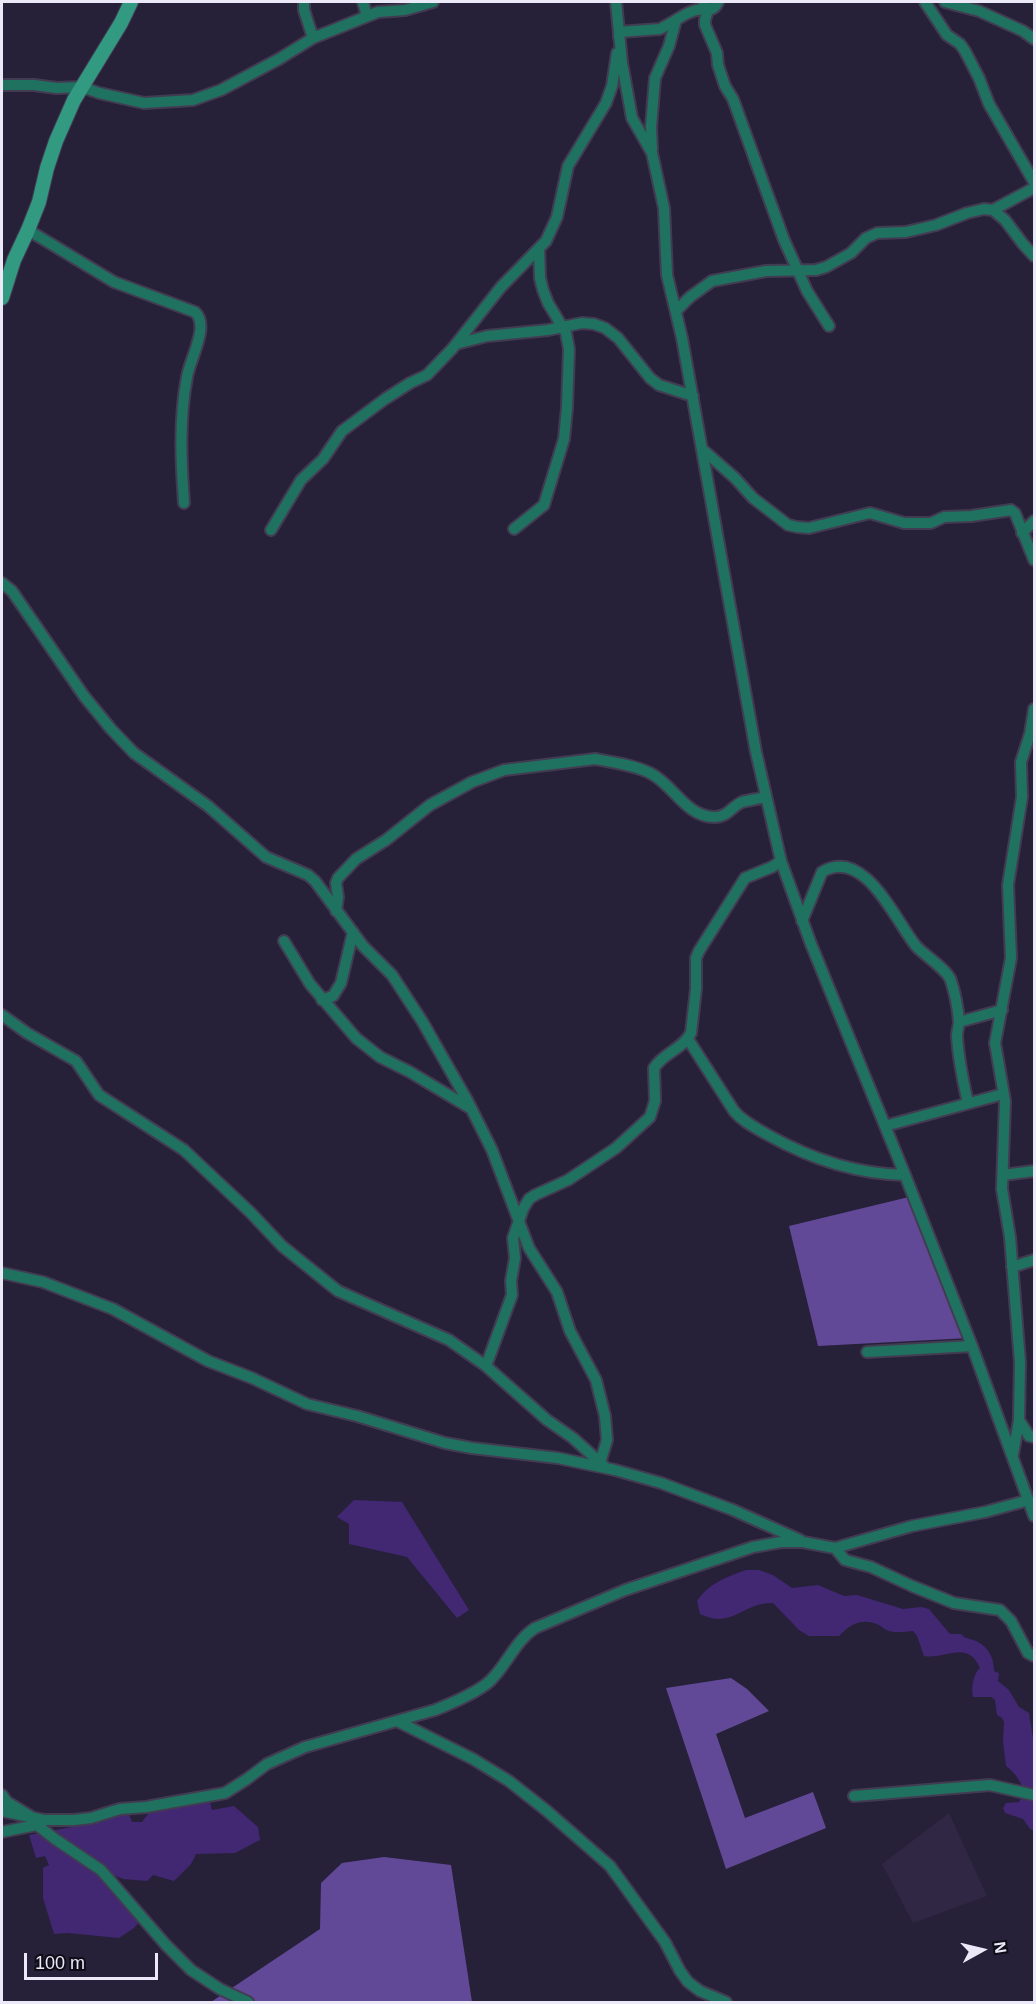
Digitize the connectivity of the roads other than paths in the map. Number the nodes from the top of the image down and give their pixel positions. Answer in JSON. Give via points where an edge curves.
{"nodes":[{"id":1,"x":130,"y":2,"type":"edge"},
{"id":2,"x":304,"y":2,"type":"edge"},
{"id":3,"x":363,"y":2,"type":"edge"},
{"id":4,"x":433,"y":2,"type":"edge"},
{"id":5,"x":616,"y":2,"type":"edge"},
{"id":6,"x":718,"y":2,"type":"edge"},
{"id":7,"x":925,"y":2,"type":"edge"},
{"id":8,"x":945,"y":2,"type":"edge"},
{"id":9,"x":404,"y":6,"type":"edge"},
{"id":10,"x":706,"y":6,"type":"edge"},
{"id":11,"x":367,"y":16,"type":"junction"},
{"id":12,"x":676,"y":20,"type":"junction"},
{"id":13,"x":619,"y":32,"type":"junction"},
{"id":14,"x":313,"y":38,"type":"junction"},
{"id":15,"x":1035,"y":39,"type":"edge"},
{"id":16,"x":2,"y":86,"type":"edge"},
{"id":17,"x":82,"y":87,"type":"junction"},
{"id":18,"x":652,"y":153,"type":"junction"},
{"id":19,"x":1035,"y":182,"type":"edge"},
{"id":20,"x":1035,"y":188,"type":"edge"},
{"id":21,"x":993,"y":210,"type":"junction"},
{"id":22,"x":28,"y":230,"type":"junction"},
{"id":23,"x":538,"y":248,"type":"junction"},
{"id":24,"x":1035,"y":256,"type":"edge"},
{"id":25,"x":798,"y":270,"type":"junction"},
{"id":26,"x":2,"y":298,"type":"edge"},
{"id":27,"x":676,"y":311,"type":"junction"},
{"id":28,"x":562,"y":326,"type":"junction"},
{"id":29,"x":829,"y":326,"type":"dead end"},
{"id":30,"x":456,"y":344,"type":"junction"},
{"id":31,"x":693,"y":396,"type":"junction"},
{"id":32,"x":702,"y":449,"type":"junction"},
{"id":33,"x":184,"y":503,"type":"dead end"},
{"id":34,"x":1035,"y":521,"type":"edge"},
{"id":35,"x":513,"y":529,"type":"dead end"},
{"id":36,"x":271,"y":530,"type":"dead end"},
{"id":37,"x":1022,"y":532,"type":"junction"},
{"id":38,"x":1035,"y":560,"type":"edge"},
{"id":39,"x":2,"y":584,"type":"edge"},
{"id":40,"x":1035,"y":708,"type":"edge"},
{"id":41,"x":765,"y":797,"type":"junction"},
{"id":42,"x":781,"y":861,"type":"junction"},
{"id":43,"x":336,"y":911,"type":"junction"},
{"id":44,"x":802,"y":921,"type":"junction"},
{"id":45,"x":353,"y":932,"type":"junction"},
{"id":46,"x":284,"y":941,"type":"dead end"},
{"id":47,"x":322,"y":1000,"type":"junction"},
{"id":48,"x":1002,"y":1010,"type":"junction"},
{"id":49,"x":2,"y":1015,"type":"edge"},
{"id":50,"x":959,"y":1022,"type":"junction"},
{"id":51,"x":688,"y":1039,"type":"junction"},
{"id":52,"x":1003,"y":1094,"type":"junction"},
{"id":53,"x":968,"y":1103,"type":"junction"},
{"id":54,"x":471,"y":1108,"type":"junction"},
{"id":55,"x":885,"y":1126,"type":"junction"},
{"id":56,"x":1035,"y":1171,"type":"edge"},
{"id":57,"x":905,"y":1175,"type":"junction"},
{"id":58,"x":1003,"y":1175,"type":"junction"},
{"id":59,"x":518,"y":1222,"type":"junction"},
{"id":60,"x":1035,"y":1260,"type":"edge"},
{"id":61,"x":1012,"y":1267,"type":"junction"},
{"id":62,"x":2,"y":1273,"type":"edge"},
{"id":63,"x":972,"y":1346,"type":"junction"},
{"id":64,"x":867,"y":1352,"type":"dead end"},
{"id":65,"x":486,"y":1366,"type":"junction"},
{"id":66,"x":1019,"y":1420,"type":"junction"},
{"id":67,"x":1035,"y":1437,"type":"edge"},
{"id":68,"x":1012,"y":1456,"type":"junction"},
{"id":69,"x":603,"y":1465,"type":"junction"},
{"id":70,"x":1029,"y":1500,"type":"junction"},
{"id":71,"x":1034,"y":1514,"type":"edge"},
{"id":72,"x":803,"y":1542,"type":"junction"},
{"id":73,"x":835,"y":1548,"type":"junction"},
{"id":74,"x":1035,"y":1656,"type":"edge"},
{"id":75,"x":397,"y":1721,"type":"junction"},
{"id":76,"x":2,"y":1795,"type":"edge"},
{"id":77,"x":1035,"y":1795,"type":"edge"},
{"id":78,"x":854,"y":1796,"type":"dead end"},
{"id":79,"x":2,"y":1811,"type":"edge"},
{"id":80,"x":33,"y":1821,"type":"junction"},
{"id":81,"x":2,"y":1832,"type":"edge"},
{"id":82,"x":248,"y":2002,"type":"edge"},
{"id":83,"x":726,"y":2002,"type":"edge"}],
"edges":[{"from":1,"to":17,"type":"street"},
{"from":2,"to":14,"type":"street"},
{"from":3,"to":11,"type":"street"},
{"from":4,"to":9,"type":"street"},
{"from":5,"to":13,"type":"street"},
{"from":6,"to":10,"type":"street","via":[[713,9]]},
{"from":7,"to":19,"type":"street","via":[[947,35],[960,44],[989,104]]},
{"from":8,"to":15,"type":"street","via":[[979,11]]},
{"from":9,"to":11,"type":"street"},
{"from":10,"to":12,"type":"street"},
{"from":10,"to":25,"type":"street","via":[[705,25],[725,86]]},
{"from":11,"to":14,"type":"street"},
{"from":12,"to":13,"type":"street","via":[[660,29]]},
{"from":12,"to":18,"type":"street","via":[[655,78]]},
{"from":13,"to":18,"type":"street","via":[[632,118]]},
{"from":13,"to":23,"type":"street","via":[[606,103],[568,166],[557,217],[551,233]]},
{"from":14,"to":17,"type":"street","via":[[221,90],[193,100],[144,103]]},
{"from":16,"to":17,"type":"street"},
{"from":17,"to":22,"type":"street","via":[[56,141]]},
{"from":18,"to":27,"type":"street","via":[[664,208],[667,275]]},
{"from":20,"to":21,"type":"street"},
{"from":21,"to":24,"type":"street"},
{"from":21,"to":25,"type":"street","via":[[967,213],[906,232],[877,233],[826,267]]},
{"from":22,"to":26,"type":"street"},
{"from":22,"to":33,"type":"street","via":[[114,282],[199,316],[201,328],[187,376],[183,413]]},
{"from":23,"to":28,"type":"street","via":[[543,290]]},
{"from":23,"to":30,"type":"street","via":[[501,286]]},
{"from":25,"to":27,"type":"street","via":[[766,271],[712,281]]},
{"from":25,"to":29,"type":"street"},
{"from":27,"to":31,"type":"street"},
{"from":28,"to":30,"type":"street"},
{"from":28,"to":31,"type":"street","via":[[582,323],[605,328],[659,385]]},
{"from":28,"to":35,"type":"street","via":[[569,349],[564,440],[544,505]]},
{"from":30,"to":36,"type":"street","via":[[422,378],[342,431],[323,459],[301,480]]},
{"from":31,"to":32,"type":"street"},
{"from":32,"to":37,"type":"street","via":[[788,525],[809,528],[870,513],[904,523],[931,523],[944,517],[1011,510]]},
{"from":32,"to":41,"type":"street"},
{"from":34,"to":37,"type":"street"},
{"from":37,"to":38,"type":"street"},
{"from":39,"to":43,"type":"street","via":[[12,591],[84,696],[134,753],[208,806],[266,857],[308,875]]},
{"from":40,"to":48,"type":"street","via":[[1021,762],[1022,797],[1008,885],[1011,958]]},
{"from":41,"to":42,"type":"street"},
{"from":41,"to":43,"type":"street","via":[[742,802],[723,816],[702,816],[649,772],[607,761],[595,759],[504,770],[430,805],[356,858],[336,883]]},
{"from":42,"to":44,"type":"street"},
{"from":42,"to":51,"type":"street","via":[[745,878],[699,951]]},
{"from":43,"to":45,"type":"street"},
{"from":44,"to":50,"type":"street","via":[[822,872],[839,866],[856,869],[888,905],[917,947],[951,978]]},
{"from":44,"to":55,"type":"street"},
{"from":45,"to":47,"type":"street","via":[[341,982],[333,996]]},
{"from":45,"to":54,"type":"street","via":[[392,975]]},
{"from":46,"to":47,"type":"street"},
{"from":47,"to":54,"type":"street","via":[[356,1038],[380,1057]]},
{"from":48,"to":50,"type":"street"},
{"from":48,"to":52,"type":"street","via":[[995,1042]]},
{"from":49,"to":65,"type":"street","via":[[76,1061],[99,1095],[184,1150],[282,1246],[338,1291],[449,1340]]},
{"from":50,"to":53,"type":"street","via":[[957,1033]]},
{"from":51,"to":57,"type":"street","via":[[739,1117],[752,1126],[813,1157],[858,1169]]},
{"from":51,"to":59,"type":"street","via":[[654,1068],[655,1101],[650,1116],[616,1148],[568,1180],[529,1199]]},
{"from":52,"to":53,"type":"street"},
{"from":52,"to":58,"type":"street"},
{"from":53,"to":55,"type":"street"},
{"from":54,"to":59,"type":"street","via":[[492,1150]]},
{"from":55,"to":57,"type":"street"},
{"from":56,"to":58,"type":"street"},
{"from":57,"to":63,"type":"street"},
{"from":58,"to":61,"type":"street"},
{"from":59,"to":65,"type":"street","via":[[513,1238],[512,1295]]},
{"from":59,"to":69,"type":"street","via":[[529,1248],[557,1292],[570,1331],[596,1380],[607,1440]]},
{"from":60,"to":61,"type":"street"},
{"from":61,"to":66,"type":"street","via":[[1020,1362]]},
{"from":62,"to":69,"type":"street","via":[[43,1282],[113,1309],[208,1361],[307,1404],[445,1443]]},
{"from":63,"to":64,"type":"street"},
{"from":63,"to":68,"type":"street"},
{"from":65,"to":69,"type":"street"},
{"from":66,"to":67,"type":"street","via":[[1029,1436]]},
{"from":66,"to":68,"type":"street"},
{"from":68,"to":70,"type":"street"},
{"from":69,"to":72,"type":"street","via":[[733,1509]]},
{"from":70,"to":71,"type":"street"},
{"from":70,"to":73,"type":"street"},
{"from":72,"to":73,"type":"street"},
{"from":72,"to":75,"type":"street","via":[[753,1547],[625,1590],[535,1628],[489,1682],[454,1702]]},
{"from":73,"to":74,"type":"street","via":[[845,1560],[871,1566],[954,1603],[1000,1610],[1011,1621],[1028,1653]]},
{"from":75,"to":80,"type":"street","via":[[304,1747],[267,1764],[225,1793],[120,1809],[91,1818]]},
{"from":75,"to":83,"type":"street","via":[[473,1759],[547,1811],[610,1866],[688,1982]]},
{"from":76,"to":80,"type":"street"},
{"from":77,"to":78,"type":"street","via":[[990,1785]]},
{"from":79,"to":80,"type":"street"},
{"from":80,"to":81,"type":"street"},
{"from":80,"to":82,"type":"street","via":[[101,1870],[191,1970]]}]}
